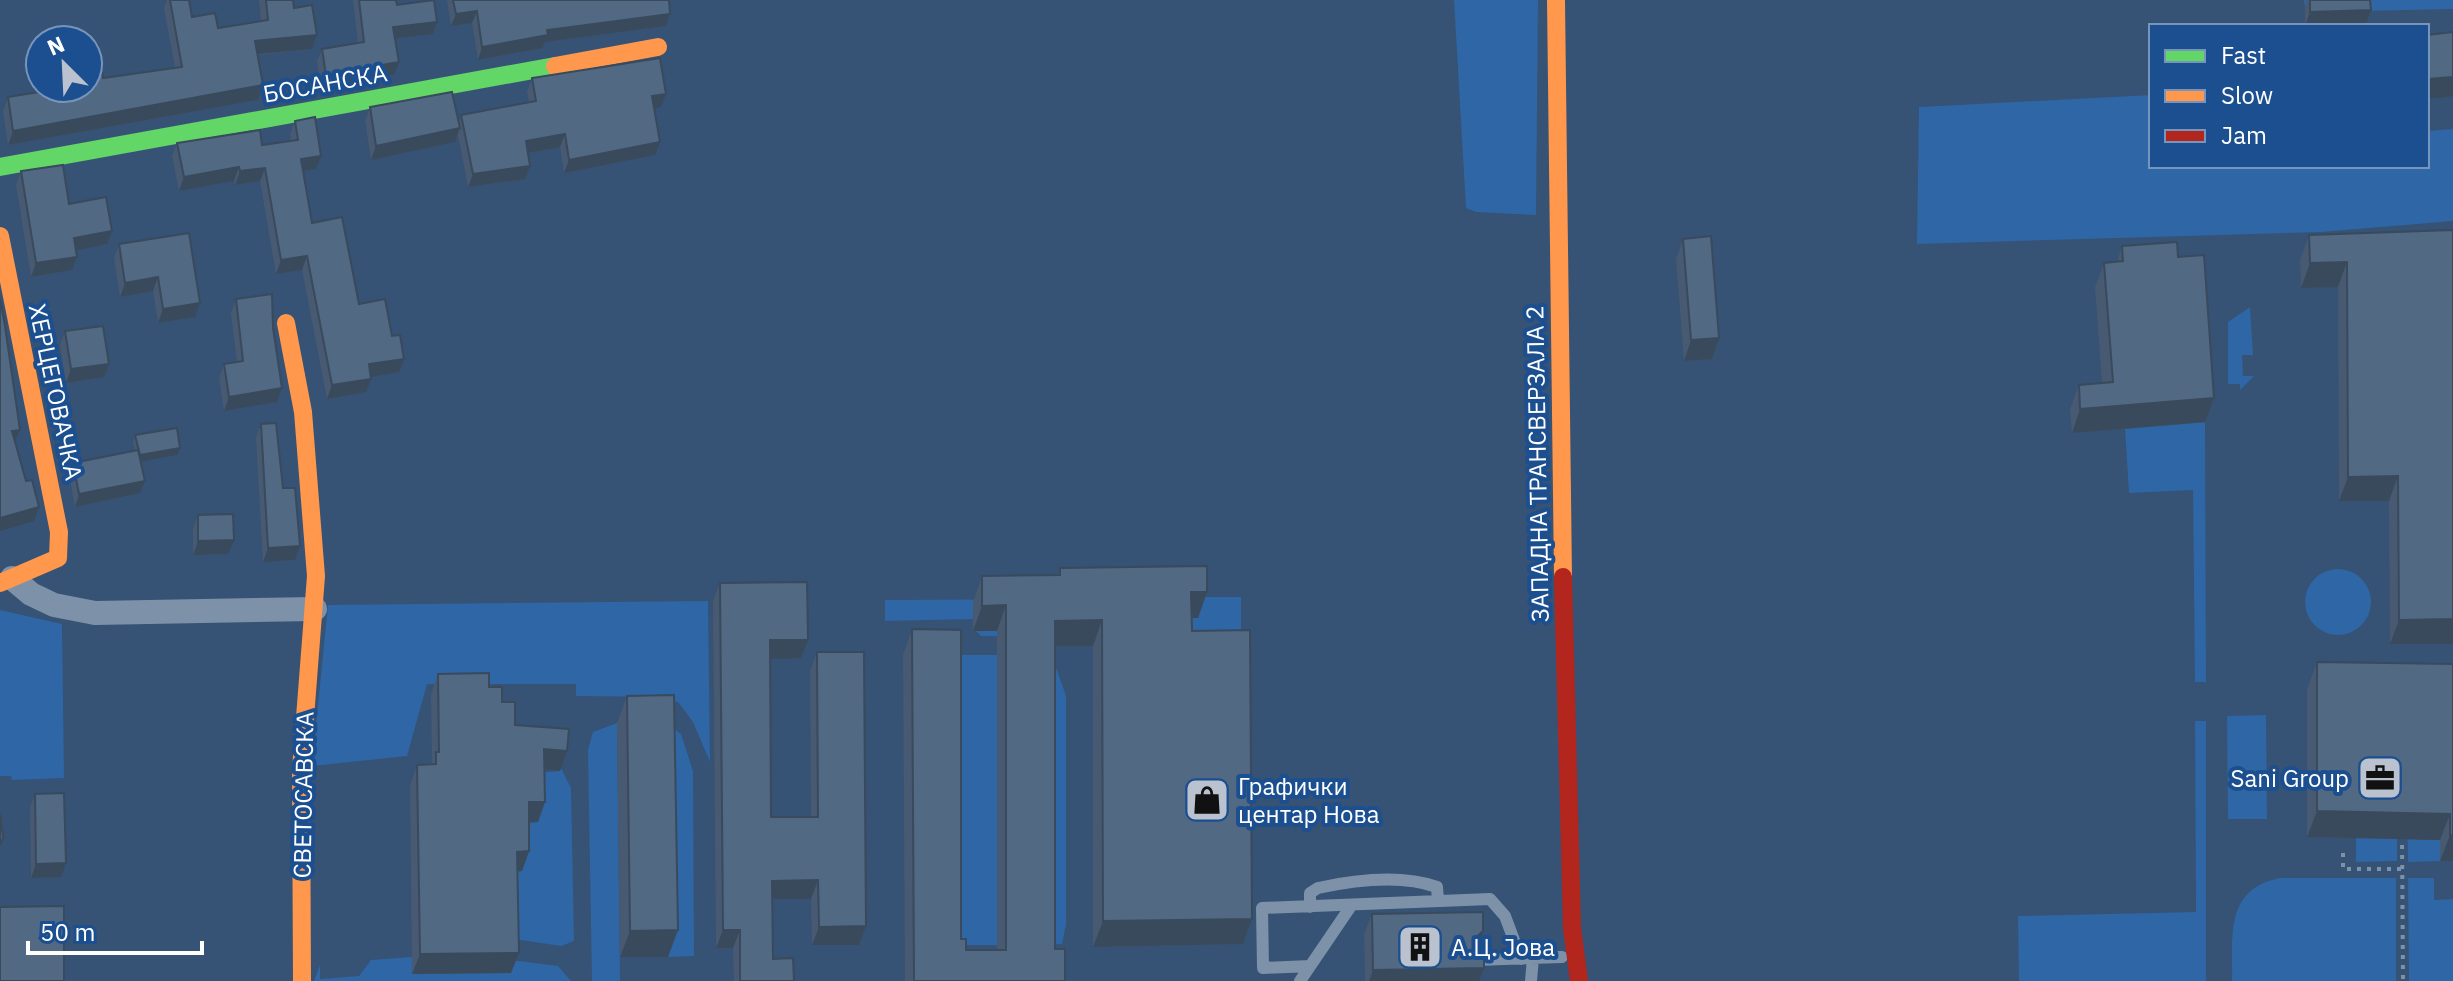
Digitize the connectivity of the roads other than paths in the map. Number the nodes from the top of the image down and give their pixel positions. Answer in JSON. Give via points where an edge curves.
{"nodes":[{"id":1,"x":1556,"y":0,"type":"edge"},
{"id":2,"x":658,"y":47,"type":"dead end"},
{"id":3,"x":0,"y":167,"type":"edge"},
{"id":4,"x":0,"y":236,"type":"edge"},
{"id":5,"x":286,"y":323,"type":"dead end"},
{"id":6,"x":6,"y":581,"type":"edge"},
{"id":7,"x":315,"y":609,"type":"junction"},
{"id":8,"x":1438,"y":901,"type":"junction"},
{"id":9,"x":1351,"y":906,"type":"junction"},
{"id":10,"x":1310,"y":907,"type":"junction"},
{"id":11,"x":1572,"y":928,"type":"junction"},
{"id":12,"x":1562,"y":957,"type":"dead end"},
{"id":13,"x":1527,"y":958,"type":"junction"},
{"id":14,"x":1476,"y":960,"type":"edge"},
{"id":15,"x":1310,"y":966,"type":"junction"},
{"id":16,"x":302,"y":981,"type":"edge"},
{"id":17,"x":1300,"y":981,"type":"edge"},
{"id":18,"x":1531,"y":981,"type":"edge"},
{"id":19,"x":1566,"y":981,"type":"edge"},
{"id":20,"x":1579,"y":981,"type":"edge"}],
"edges":[{"from":1,"to":11,"type":"street","name":"ЗАПАДНА ТРАНСВЕРЗАЛА 2"},
{"from":2,"to":3,"type":"street","name":"БОСАНСКА"},
{"from":4,"to":6,"type":"street","name":"ХЕРЦЕГОВАЧКА","via":[[56,510],[58,558]]},
{"from":5,"to":7,"type":"street","name":"СВЕТОСАВСКА","via":[[313,513]]},
{"from":6,"to":7,"type":"street","via":[[54,605],[95,613]]},
{"from":7,"to":16,"type":"street","name":"СВЕТОСАВСКА","via":[[301,769]]},
{"from":8,"to":9,"type":"lane"},
{"from":8,"to":10,"type":"lane","via":[[1437,887],[1424,882],[1378,880],[1318,888],[1310,893]]},
{"from":8,"to":13,"type":"lane","via":[[1490,899]]},
{"from":9,"to":10,"type":"lane"},
{"from":9,"to":15,"type":"lane"},
{"from":10,"to":15,"type":"lane","via":[[1262,908],[1263,968]]},
{"from":11,"to":19,"type":"street","name":"ЗАПАДНА ТРАНСВЕРЗАЛА 2"},
{"from":11,"to":20,"type":"street","name":"ЗАПАДНА ТРАНСВЕРЗАЛА 2"},
{"from":12,"to":13,"type":"lane"},
{"from":13,"to":14,"type":"lane"},
{"from":13,"to":18,"type":"lane"},
{"from":15,"to":17,"type":"lane"}]}
